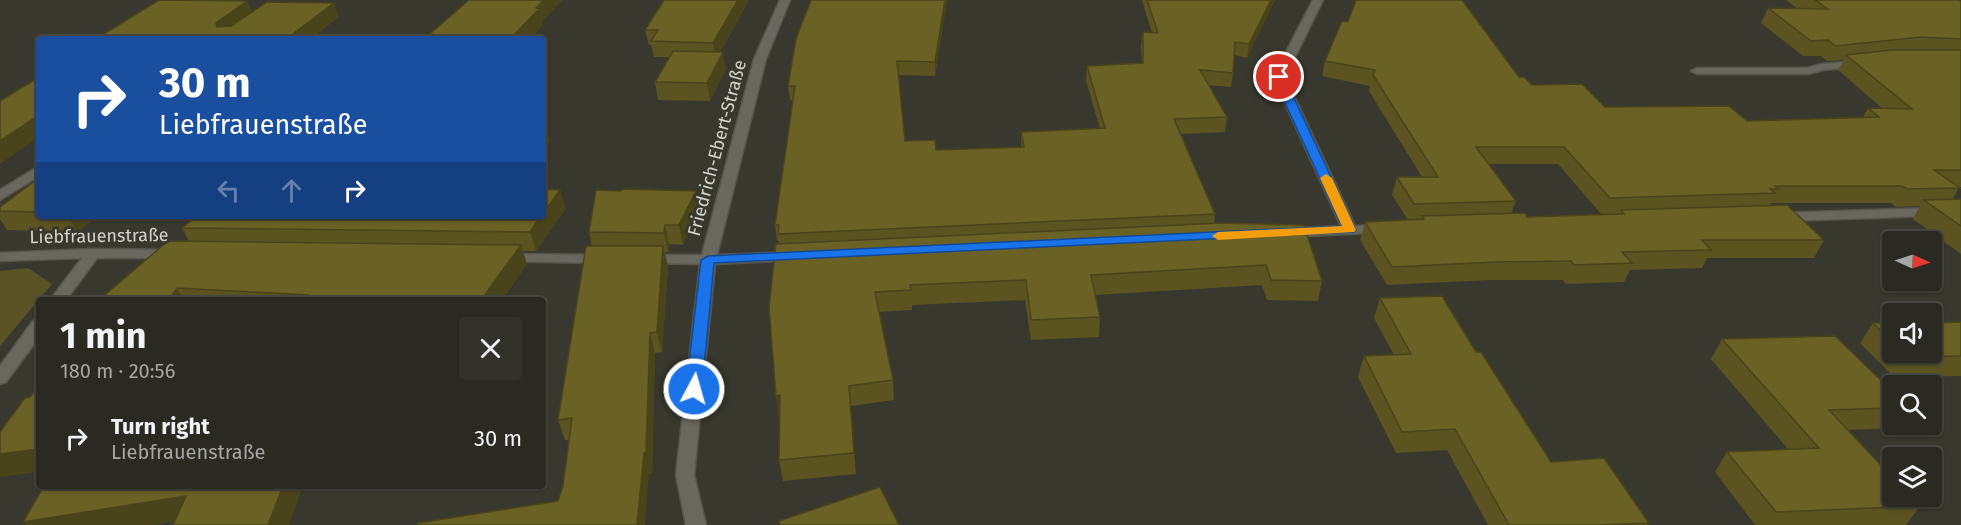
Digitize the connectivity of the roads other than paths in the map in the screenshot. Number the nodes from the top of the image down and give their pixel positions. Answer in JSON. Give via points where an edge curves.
{"nodes":[{"id":1,"x":786,"y":0,"type":"edge"},
{"id":2,"x":1318,"y":0,"type":"edge"},
{"id":3,"x":1869,"y":63,"type":"edge"},
{"id":4,"x":1697,"y":71,"type":"dead end"},
{"id":5,"x":36,"y":172,"type":"edge"},
{"id":6,"x":0,"y":196,"type":"edge"},
{"id":7,"x":1961,"y":211,"type":"edge"},
{"id":8,"x":1768,"y":217,"type":"edge"},
{"id":9,"x":1398,"y":228,"type":"edge"},
{"id":10,"x":1350,"y":230,"type":"junction"},
{"id":11,"x":1267,"y":233,"type":"edge"},
{"id":12,"x":93,"y":253,"type":"junction"},
{"id":13,"x":186,"y":254,"type":"edge"},
{"id":14,"x":815,"y":255,"type":"edge"},
{"id":15,"x":0,"y":257,"type":"edge"},
{"id":16,"x":489,"y":258,"type":"edge"},
{"id":17,"x":708,"y":260,"type":"junction"},
{"id":18,"x":60,"y":297,"type":"edge"},
{"id":19,"x":36,"y":329,"type":"edge"},
{"id":20,"x":0,"y":378,"type":"edge"},
{"id":21,"x":696,"y":525,"type":"edge"}],
"edges":[{"from":1,"to":17,"type":"street","name":"Friedrich-Ebert-Straße","via":[[760,59]]},
{"from":2,"to":10,"type":"street","via":[[1279,77]]},
{"from":3,"to":4,"type":"street","via":[[1808,71]]},
{"from":5,"to":6,"type":"street"},
{"from":7,"to":8,"type":"street"},
{"from":9,"to":10,"type":"street"},
{"from":10,"to":11,"type":"street"},
{"from":12,"to":13,"type":"street","name":"Liebfrauenstraße"},
{"from":12,"to":15,"type":"street","name":"Liebfrauenstraße"},
{"from":12,"to":18,"type":"street"},
{"from":14,"to":17,"type":"street"},
{"from":16,"to":17,"type":"street"},
{"from":17,"to":21,"type":"street","name":"Friedrich-Ebert-Straße","via":[[685,475]]},
{"from":19,"to":20,"type":"street"}]}
